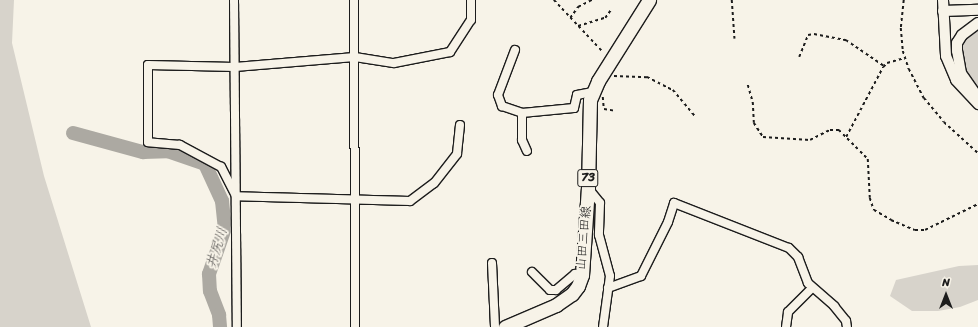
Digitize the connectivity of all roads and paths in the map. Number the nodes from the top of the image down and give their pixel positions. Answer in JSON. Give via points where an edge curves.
{"nodes":[{"id":1,"x":234,"y":0,"type":"edge"},
{"id":2,"x":354,"y":0,"type":"edge"},
{"id":3,"x":472,"y":0,"type":"edge"},
{"id":4,"x":554,"y":0,"type":"edge"},
{"id":5,"x":592,"y":0,"type":"edge"},
{"id":6,"x":649,"y":0,"type":"edge"},
{"id":7,"x":732,"y":0,"type":"edge"},
{"id":8,"x":904,"y":0,"type":"edge"},
{"id":9,"x":943,"y":0,"type":"edge"},
{"id":10,"x":610,"y":10,"type":"dead end"},
{"id":11,"x":978,"y":10,"type":"edge"},
{"id":12,"x":943,"y":11,"type":"junction"},
{"id":13,"x":978,"y":23,"type":"edge"},
{"id":14,"x":578,"y":26,"type":"dead end"},
{"id":15,"x":735,"y":39,"type":"dead end"},
{"id":16,"x":515,"y":50,"type":"dead end"},
{"id":17,"x":799,"y":57,"type":"dead end"},
{"id":18,"x":355,"y":58,"type":"junction"},
{"id":19,"x":905,"y":58,"type":"junction"},
{"id":20,"x":884,"y":66,"type":"junction"},
{"id":21,"x":235,"y":67,"type":"junction"},
{"id":22,"x":611,"y":77,"type":"dead end"},
{"id":23,"x":748,"y":85,"type":"dead end"},
{"id":24,"x":593,"y":92,"type":"junction"},
{"id":25,"x":978,"y":98,"type":"edge"},
{"id":26,"x":978,"y":104,"type":"edge"},
{"id":27,"x":522,"y":113,"type":"junction"},
{"id":28,"x":696,"y":117,"type":"dead end"},
{"id":29,"x":460,"y":126,"type":"dead end"},
{"id":30,"x":846,"y":137,"type":"junction"},
{"id":31,"x":527,"y":151,"type":"dead end"},
{"id":32,"x":978,"y":153,"type":"edge"},
{"id":33,"x":588,"y":188,"type":"junction"},
{"id":34,"x":236,"y":196,"type":"junction"},
{"id":35,"x":355,"y":198,"type":"junction"},
{"id":36,"x":978,"y":204,"type":"edge"},
{"id":37,"x":492,"y":263,"type":"dead end"},
{"id":38,"x":532,"y":272,"type":"dead end"},
{"id":39,"x":582,"y":274,"type":"junction"},
{"id":40,"x":608,"y":288,"type":"junction"},
{"id":41,"x":812,"y":288,"type":"junction"},
{"id":42,"x":237,"y":327,"type":"edge"},
{"id":43,"x":355,"y":327,"type":"edge"},
{"id":44,"x":495,"y":327,"type":"edge"},
{"id":45,"x":505,"y":327,"type":"edge"},
{"id":46,"x":603,"y":327,"type":"edge"},
{"id":47,"x":786,"y":327,"type":"edge"},
{"id":48,"x":847,"y":327,"type":"edge"}],
"edges":[{"from":1,"to":21,"type":"street"},
{"from":2,"to":18,"type":"street"},
{"from":3,"to":18,"type":"street","via":[[471,20],[450,52],[394,63]]},
{"from":4,"to":5,"type":"path","via":[[570,18],[578,7]]},
{"from":6,"to":24,"type":"main road","name":"山田三田線","number":"73"},
{"from":7,"to":15,"type":"path"},
{"from":8,"to":19,"type":"path","via":[[901,28]]},
{"from":9,"to":12,"type":"street"},
{"from":10,"to":14,"type":"path","via":[[605,18]]},
{"from":11,"to":12,"type":"street"},
{"from":12,"to":26,"type":"street","via":[[944,43],[950,68],[963,90]]},
{"from":13,"to":25,"type":"street","via":[[962,35],[957,43],[961,73]]},
{"from":16,"to":27,"type":"street","via":[[498,94],[502,106]]},
{"from":17,"to":20,"type":"path","via":[[808,35],[814,34],[846,40]]},
{"from":18,"to":21,"type":"street"},
{"from":18,"to":35,"type":"street"},
{"from":19,"to":20,"type":"path"},
{"from":19,"to":32,"type":"path","via":[[924,98],[944,122]]},
{"from":20,"to":30,"type":"path"},
{"from":21,"to":34,"type":"street"},
{"from":21,"to":34,"type":"street","via":[[148,66],[148,142],[180,145],[221,167]]},
{"from":22,"to":28,"type":"path","via":[[647,77],[673,90]]},
{"from":23,"to":30,"type":"path","via":[[753,102],[754,123],[763,137],[810,140],[835,129]]},
{"from":24,"to":27,"type":"street","via":[[577,95],[574,108]]},
{"from":24,"to":33,"type":"main road","name":"山田三田線","number":"73","via":[[589,108]]},
{"from":27,"to":31,"type":"street","via":[[522,140]]},
{"from":29,"to":35,"type":"street","via":[[457,154],[434,183],[410,201]]},
{"from":30,"to":36,"type":"path","via":[[868,159],[870,198],[874,210],[890,220],[915,230],[925,230]]},
{"from":33,"to":39,"type":"main road","name":"山田三田線","number":"73"},
{"from":33,"to":40,"type":"street","via":[[600,203],[599,235],[609,264]]},
{"from":34,"to":35,"type":"street"},
{"from":34,"to":42,"type":"street"},
{"from":35,"to":43,"type":"street"},
{"from":37,"to":44,"type":"street"},
{"from":38,"to":39,"type":"street","via":[[550,290],[556,290],[575,274]]},
{"from":39,"to":45,"type":"main road","name":"山田三田線","number":"73","via":[[578,286],[565,300]]},
{"from":40,"to":41,"type":"street","via":[[641,276],[668,222],[674,204],[790,248],[798,257]]},
{"from":40,"to":46,"type":"street"},
{"from":41,"to":47,"type":"street","via":[[788,312]]},
{"from":41,"to":48,"type":"street","via":[[834,306],[846,321]]}]}
